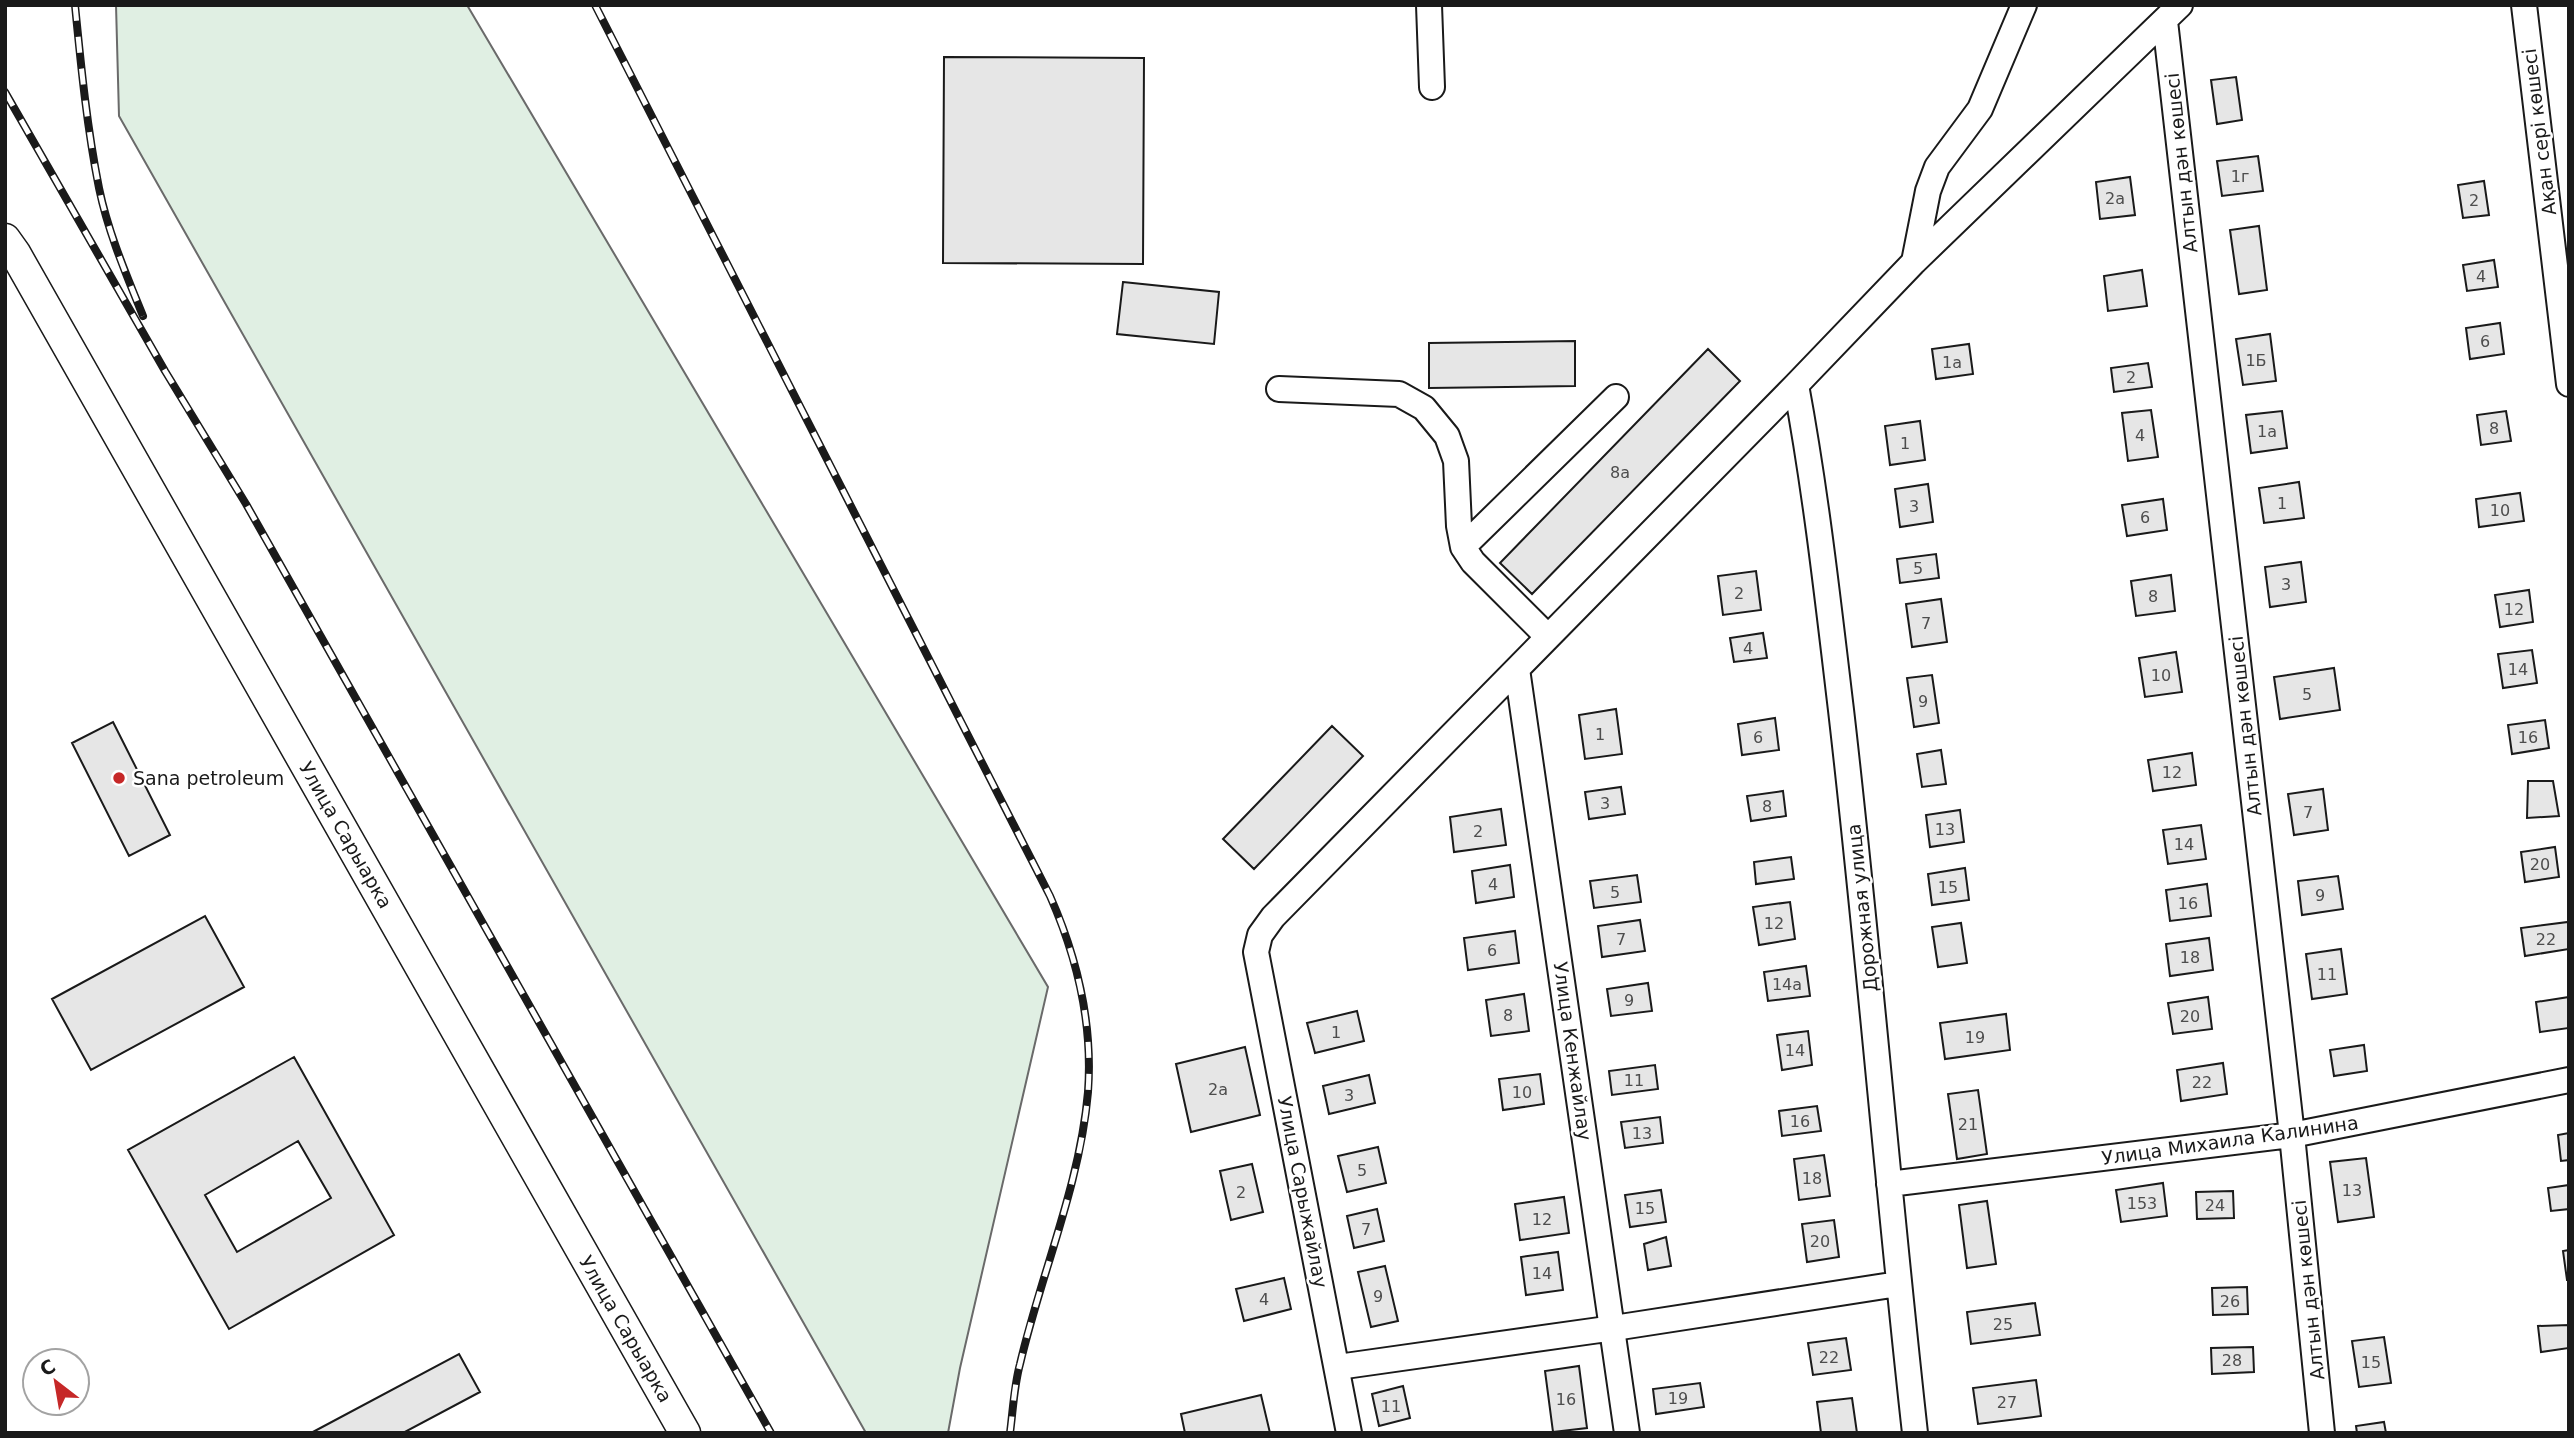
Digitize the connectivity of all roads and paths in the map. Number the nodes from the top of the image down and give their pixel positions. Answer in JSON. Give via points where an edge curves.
{"nodes":[{"id":1,"x":1429,"y":5,"type":"edge"},
{"id":2,"x":2024,"y":5,"type":"edge"},
{"id":3,"x":2524,"y":5,"type":"edge"},
{"id":4,"x":2173,"y":13,"type":"edge"},
{"id":5,"x":1432,"y":88,"type":"dead end"},
{"id":6,"x":5,"y":239,"type":"edge"},
{"id":7,"x":1914,"y":262,"type":"junction"},
{"id":8,"x":2569,"y":384,"type":"edge"},
{"id":9,"x":1796,"y":385,"type":"junction"},
{"id":10,"x":1279,"y":389,"type":"dead end"},
{"id":11,"x":1616,"y":397,"type":"dead end"},
{"id":12,"x":1463,"y":547,"type":"junction"},
{"id":13,"x":1548,"y":637,"type":"junction"},
{"id":14,"x":1517,"y":669,"type":"junction"},
{"id":15,"x":2569,"y":1080,"type":"edge"},
{"id":16,"x":2292,"y":1135,"type":"junction"},
{"id":17,"x":1889,"y":1184,"type":"junction"},
{"id":18,"x":1898,"y":1284,"type":"junction"},
{"id":19,"x":1614,"y":1328,"type":"junction"},
{"id":20,"x":1338,"y":1367,"type":"junction"},
{"id":21,"x":685,"y":1433,"type":"edge"},
{"id":22,"x":1349,"y":1433,"type":"edge"},
{"id":23,"x":1627,"y":1433,"type":"edge"},
{"id":24,"x":1915,"y":1433,"type":"edge"},
{"id":25,"x":2322,"y":1433,"type":"edge"}],
"edges":[{"from":1,"to":5,"type":"street"},
{"from":2,"to":7,"type":"street","via":[[1980,109],[1937,167]]},
{"from":3,"to":8,"type":"street","name":"Ақан сері көшесі"},
{"from":4,"to":7,"type":"street"},
{"from":4,"to":16,"type":"street","name":"Алтын дән көшесі"},
{"from":6,"to":21,"type":"main road","name":"Улица Сарыарка"},
{"from":7,"to":9,"type":"street"},
{"from":9,"to":13,"type":"street"},
{"from":9,"to":17,"type":"street","name":"Дорожная улица","via":[[1813,474]]},
{"from":10,"to":12,"type":"street","via":[[1399,394],[1424,408],[1447,436],[1456,461]]},
{"from":11,"to":12,"type":"street"},
{"from":12,"to":13,"type":"street"},
{"from":13,"to":14,"type":"street"},
{"from":14,"to":19,"type":"street","name":"Улица Кенжайлау"},
{"from":14,"to":20,"type":"street","name":"Улица Сарыжайлау","via":[[1260,934],[1256,952]]},
{"from":15,"to":16,"type":"street","name":"Улица Михаила Калинина"},
{"from":16,"to":17,"type":"street","name":"Улица Михаила Калинина"},
{"from":16,"to":25,"type":"street","name":"Алтын дән көшесі"},
{"from":17,"to":18,"type":"street","name":"Дорожная улица"},
{"from":18,"to":19,"type":"street"},
{"from":18,"to":24,"type":"street","name":"Дорожная улица"},
{"from":19,"to":20,"type":"street"},
{"from":19,"to":23,"type":"street","name":"Улица Кенжайлау"},
{"from":20,"to":22,"type":"street","name":"Улица Сарыжайлау"}]}
